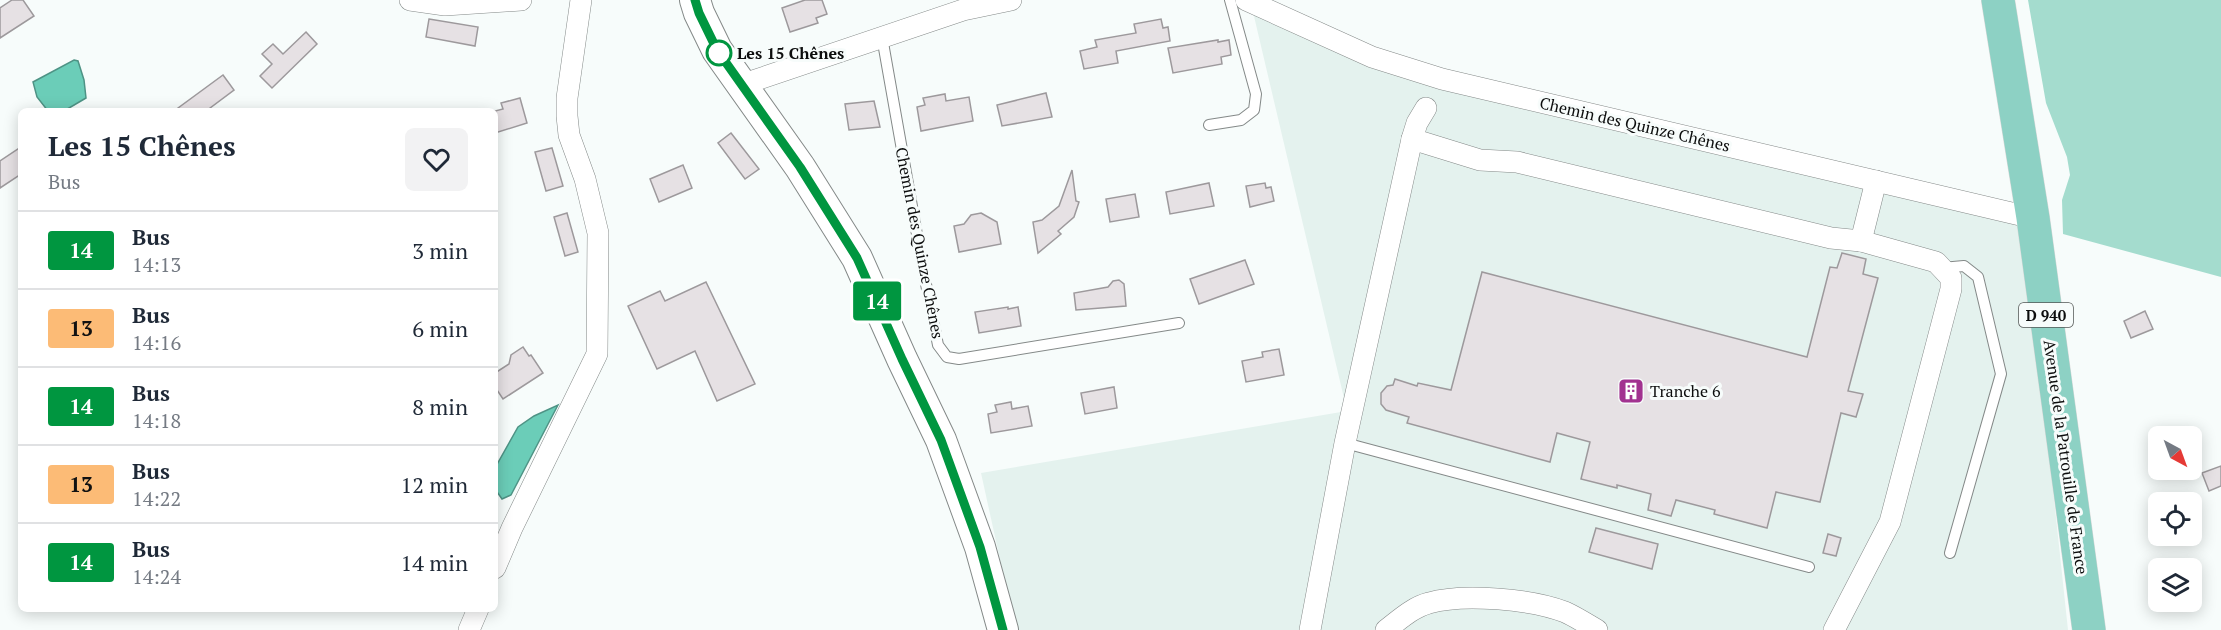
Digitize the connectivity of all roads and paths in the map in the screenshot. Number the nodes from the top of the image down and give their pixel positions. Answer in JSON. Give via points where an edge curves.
{"nodes":[{"id":1,"x":410,"y":0,"type":"edge"},
{"id":2,"x":580,"y":0,"type":"edge"},
{"id":3,"x":695,"y":0,"type":"edge"},
{"id":4,"x":1011,"y":0,"type":"edge"},
{"id":5,"x":1230,"y":0,"type":"edge"},
{"id":6,"x":1246,"y":0,"type":"edge"},
{"id":7,"x":1998,"y":0,"type":"edge"},
{"id":8,"x":508,"y":1,"type":"edge"},
{"id":9,"x":882,"y":37,"type":"junction"},
{"id":10,"x":744,"y":88,"type":"junction"},
{"id":11,"x":1426,"y":108,"type":"dead end"},
{"id":12,"x":1209,"y":125,"type":"dead end"},
{"id":13,"x":1412,"y":139,"type":"junction"},
{"id":14,"x":1876,"y":181,"type":"junction"},
{"id":15,"x":2033,"y":218,"type":"junction"},
{"id":16,"x":1861,"y":241,"type":"junction"},
{"id":17,"x":1942,"y":268,"type":"junction"},
{"id":18,"x":1179,"y":323,"type":"dead end"},
{"id":19,"x":1345,"y":443,"type":"junction"},
{"id":20,"x":1950,"y":553,"type":"dead end"},
{"id":21,"x":498,"y":561,"type":"edge"},
{"id":22,"x":1809,"y":567,"type":"dead end"},
{"id":23,"x":477,"y":612,"type":"edge"},
{"id":24,"x":469,"y":630,"type":"edge"},
{"id":25,"x":1004,"y":630,"type":"edge"},
{"id":26,"x":1310,"y":630,"type":"edge"},
{"id":27,"x":1386,"y":630,"type":"edge"},
{"id":28,"x":1597,"y":630,"type":"edge"},
{"id":29,"x":1834,"y":630,"type":"edge"},
{"id":30,"x":2090,"y":630,"type":"edge"}],
"edges":[{"from":1,"to":8,"type":"street","via":[[445,5]]},
{"from":2,"to":21,"type":"street","via":[[567,116],[598,233],[597,354]]},
{"from":3,"to":10,"type":"street","via":[[717,50]]},
{"from":4,"to":9,"type":"street","via":[[963,10]]},
{"from":5,"to":12,"type":"lane","via":[[1256,94],[1254,110],[1241,120]]},
{"from":6,"to":14,"type":"street","name":"Chemin des Quinze Chênes","via":[[1371,57],[1442,79]]},
{"from":7,"to":15,"type":"main road","name":"Avenue de la Patrouille de France","number":"D 940"},
{"from":9,"to":10,"type":"street","via":[[753,81]]},
{"from":9,"to":18,"type":"lane","name":"Chemin des Quinze Chênes","via":[[938,345],[947,357],[959,359]]},
{"from":10,"to":25,"type":"street","via":[[857,258],[941,440],[980,547]]},
{"from":11,"to":13,"type":"street"},
{"from":13,"to":16,"type":"street","via":[[1480,160],[1517,162],[1831,238]]},
{"from":13,"to":19,"type":"street"},
{"from":14,"to":15,"type":"street","name":"Chemin des Quinze Chênes"},
{"from":14,"to":16,"type":"street"},
{"from":15,"to":30,"type":"main road","name":"Avenue de la Patrouille de France","number":"D 940"},
{"from":16,"to":17,"type":"street","via":[[1936,262]]},
{"from":17,"to":20,"type":"lane","via":[[1964,266],[1977,277],[2001,374]]},
{"from":17,"to":29,"type":"street","via":[[1951,278],[1951,290],[1890,522]]},
{"from":19,"to":22,"type":"lane"},
{"from":19,"to":26,"type":"street"},
{"from":23,"to":24,"type":"street"},
{"from":27,"to":28,"type":"street","via":[[1427,603],[1458,597],[1495,599],[1565,612]]}]}
